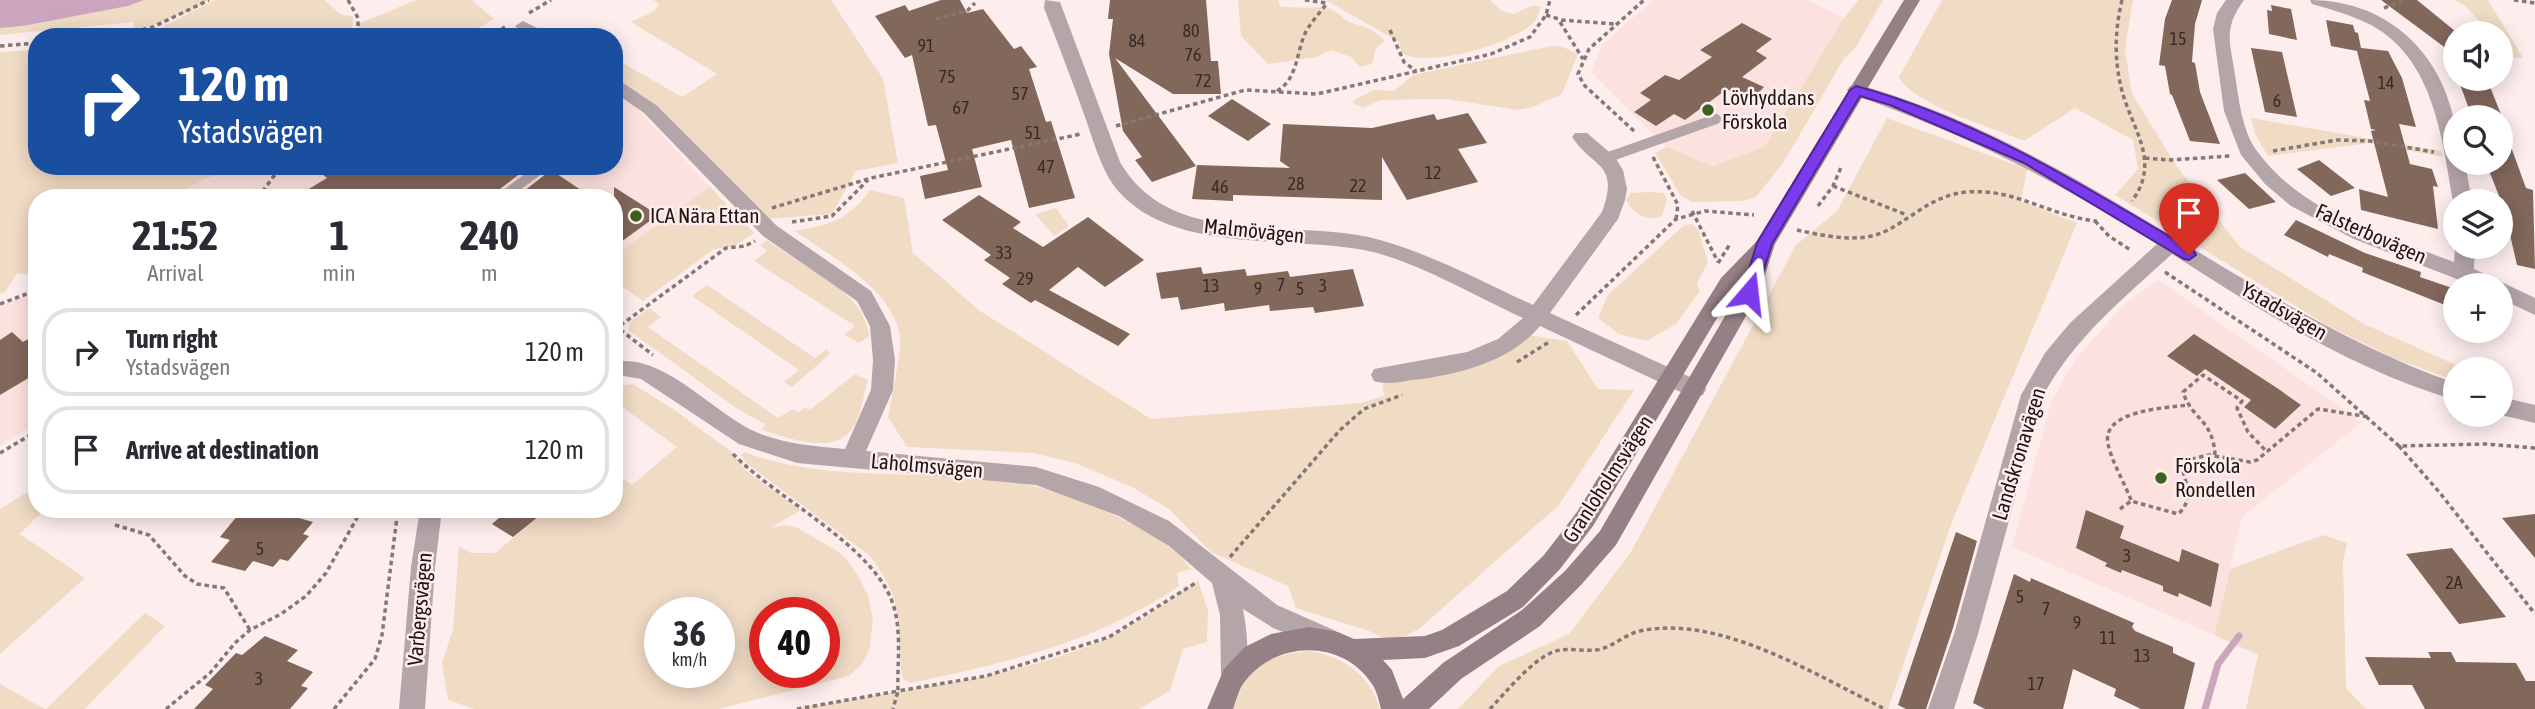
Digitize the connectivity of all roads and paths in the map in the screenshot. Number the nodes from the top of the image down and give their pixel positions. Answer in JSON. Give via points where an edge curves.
{"nodes":[{"id":1,"x":209,"y":0,"type":"edge"},
{"id":2,"x":348,"y":0,"type":"edge"},
{"id":3,"x":1305,"y":0,"type":"edge"},
{"id":4,"x":1550,"y":0,"type":"edge"},
{"id":5,"x":1644,"y":0,"type":"edge"},
{"id":6,"x":1912,"y":0,"type":"edge"},
{"id":7,"x":2236,"y":0,"type":"edge"},
{"id":8,"x":2318,"y":0,"type":"edge"},
{"id":9,"x":2514,"y":0,"type":"edge"},
{"id":10,"x":1052,"y":2,"type":"edge"},
{"id":11,"x":975,"y":3,"type":"dead end"},
{"id":12,"x":2535,"y":3,"type":"edge"},
{"id":13,"x":1546,"y":15,"type":"junction"},
{"id":14,"x":936,"y":19,"type":"dead end"},
{"id":15,"x":1560,"y":23,"type":"junction"},
{"id":16,"x":1615,"y":24,"type":"junction"},
{"id":17,"x":523,"y":26,"type":"dead end"},
{"id":18,"x":149,"y":28,"type":"edge"},
{"id":19,"x":358,"y":28,"type":"edge"},
{"id":20,"x":526,"y":28,"type":"edge"},
{"id":21,"x":1391,"y":30,"type":"dead end"},
{"id":22,"x":28,"y":44,"type":"edge"},
{"id":23,"x":0,"y":46,"type":"edge"},
{"id":24,"x":1583,"y":59,"type":"junction"},
{"id":25,"x":1416,"y":71,"type":"junction"},
{"id":26,"x":623,"y":90,"type":"edge"},
{"id":27,"x":1856,"y":90,"type":"junction"},
{"id":28,"x":1275,"y":92,"type":"junction"},
{"id":29,"x":2443,"y":113,"type":"edge"},
{"id":30,"x":1716,"y":119,"type":"dead end"},
{"id":31,"x":1131,"y":122,"type":"dead end"},
{"id":32,"x":1581,"y":136,"type":"dead end"},
{"id":33,"x":1054,"y":140,"type":"dead end"},
{"id":34,"x":1646,"y":146,"type":"junction"},
{"id":35,"x":2250,"y":155,"type":"junction"},
{"id":36,"x":2443,"y":157,"type":"edge"},
{"id":37,"x":1606,"y":158,"type":"junction"},
{"id":38,"x":2145,"y":159,"type":"dead end"},
{"id":39,"x":1842,"y":165,"type":"dead end"},
{"id":40,"x":532,"y":175,"type":"edge"},
{"id":41,"x":871,"y":178,"type":"junction"},
{"id":42,"x":1833,"y":186,"type":"junction"},
{"id":43,"x":513,"y":189,"type":"edge"},
{"id":44,"x":1818,"y":206,"type":"dead end"},
{"id":45,"x":1692,"y":211,"type":"dead end"},
{"id":46,"x":752,"y":214,"type":"junction"},
{"id":47,"x":1907,"y":215,"type":"dead end"},
{"id":48,"x":1676,"y":219,"type":"dead end"},
{"id":49,"x":2095,"y":221,"type":"dead end"},
{"id":50,"x":770,"y":231,"type":"junction"},
{"id":51,"x":1765,"y":243,"type":"junction"},
{"id":52,"x":2170,"y":244,"type":"junction"},
{"id":53,"x":2465,"y":259,"type":"edge"},
{"id":54,"x":1718,"y":262,"type":"dead end"},
{"id":55,"x":2150,"y":262,"type":"junction"},
{"id":56,"x":2464,"y":272,"type":"joint"},
{"id":57,"x":28,"y":293,"type":"edge"},
{"id":58,"x":2513,"y":296,"type":"edge"},
{"id":59,"x":0,"y":304,"type":"edge"},
{"id":60,"x":2535,"y":307,"type":"edge"},
{"id":61,"x":1536,"y":315,"type":"junction"},
{"id":62,"x":623,"y":322,"type":"edge"},
{"id":63,"x":623,"y":368,"type":"edge"},
{"id":64,"x":1382,"y":375,"type":"dead end"},
{"id":65,"x":1672,"y":377,"type":"junction"},
{"id":66,"x":2443,"y":387,"type":"edge"},
{"id":67,"x":1695,"y":389,"type":"junction"},
{"id":68,"x":2188,"y":405,"type":"junction"},
{"id":69,"x":2513,"y":409,"type":"edge"},
{"id":70,"x":2534,"y":415,"type":"edge"},
{"id":71,"x":2372,"y":417,"type":"junction"},
{"id":72,"x":28,"y":436,"type":"edge"},
{"id":73,"x":2399,"y":446,"type":"junction"},
{"id":74,"x":2535,"y":448,"type":"edge"},
{"id":75,"x":2267,"y":452,"type":"junction"},
{"id":76,"x":0,"y":453,"type":"edge"},
{"id":77,"x":733,"y":453,"type":"dead end"},
{"id":78,"x":2215,"y":455,"type":"junction"},
{"id":79,"x":852,"y":458,"type":"junction"},
{"id":80,"x":2131,"y":500,"type":"junction"},
{"id":81,"x":2120,"y":509,"type":"dead end"},
{"id":82,"x":357,"y":518,"type":"edge"},
{"id":83,"x":397,"y":518,"type":"edge"},
{"id":84,"x":430,"y":518,"type":"edge"},
{"id":85,"x":115,"y":525,"type":"dead end"},
{"id":86,"x":1223,"y":580,"type":"junction"},
{"id":87,"x":1198,"y":581,"type":"dead end"},
{"id":88,"x":2535,"y":614,"type":"edge"},
{"id":89,"x":250,"y":630,"type":"junction"},
{"id":90,"x":1328,"y":640,"type":"junction"},
{"id":91,"x":1354,"y":650,"type":"junction"},
{"id":92,"x":898,"y":691,"type":"junction"},
{"id":93,"x":1222,"y":697,"type":"edge"},
{"id":94,"x":166,"y":709,"type":"edge"},
{"id":95,"x":334,"y":709,"type":"edge"},
{"id":96,"x":412,"y":709,"type":"edge"},
{"id":97,"x":797,"y":709,"type":"edge"},
{"id":98,"x":893,"y":709,"type":"edge"},
{"id":99,"x":1394,"y":709,"type":"edge"},
{"id":100,"x":1411,"y":709,"type":"edge"},
{"id":101,"x":1490,"y":709,"type":"edge"},
{"id":102,"x":1885,"y":709,"type":"edge"},
{"id":103,"x":1941,"y":709,"type":"edge"}],
"edges":[{"from":1,"to":18,"type":"path"},
{"from":2,"to":19,"type":"path"},
{"from":3,"to":28,"type":"path","via":[[1327,3],[1304,35],[1287,85]]},
{"from":4,"to":13,"type":"path"},
{"from":5,"to":16,"type":"path"},
{"from":6,"to":27,"type":"street","name":"Granloholmsvägen"},
{"from":7,"to":35,"type":"street","name":"Falsterbovägen","via":[[2221,24],[2222,48],[2236,119]]},
{"from":8,"to":29,"type":"street","via":[[2368,16],[2408,43],[2422,59]]},
{"from":9,"to":12,"type":"path"},
{"from":10,"to":61,"type":"street","name":"Malmövägen","via":[[1111,162],[1125,187],[1139,200],[1183,223],[1218,231],[1335,238],[1377,246]]},
{"from":11,"to":14,"type":"path","via":[[968,10]]},
{"from":13,"to":15,"type":"path"},
{"from":13,"to":25,"type":"path","via":[[1530,37],[1510,47]]},
{"from":15,"to":16,"type":"path","via":[[1592,20]]},
{"from":15,"to":24,"type":"path"},
{"from":16,"to":24,"type":"path"},
{"from":17,"to":20,"type":"street"},
{"from":21,"to":25,"type":"path","via":[[1404,62]]},
{"from":22,"to":23,"type":"path"},
{"from":24,"to":34,"type":"path","via":[[1578,74],[1585,86]]},
{"from":25,"to":28,"type":"path","via":[[1317,94]]},
{"from":26,"to":46,"type":"street","name":"Laholmsvägen","via":[[650,109]]},
{"from":27,"to":51,"type":"street","name":"Granloholmsvägen"},
{"from":27,"to":52,"type":"street","name":"Ystadsvägen","via":[[1895,102],[2029,160]]},
{"from":28,"to":31,"type":"path","via":[[1245,90]]},
{"from":30,"to":34,"type":"lane"},
{"from":32,"to":37,"type":"street"},
{"from":33,"to":41,"type":"path"},
{"from":34,"to":37,"type":"lane"},
{"from":34,"to":48,"type":"path","via":[[1678,205]]},
{"from":35,"to":36,"type":"path","via":[[2337,140],[2370,141]]},
{"from":35,"to":38,"type":"path"},
{"from":35,"to":56,"type":"street","name":"Falsterbovägen","via":[[2280,186],[2325,218]]},
{"from":37,"to":61,"type":"street","via":[[1620,183],[1611,214]]},
{"from":39,"to":42,"type":"path"},
{"from":40,"to":43,"type":"lane"},
{"from":41,"to":46,"type":"path"},
{"from":41,"to":50,"type":"path","via":[[838,215],[823,221],[783,222]]},
{"from":42,"to":44,"type":"path"},
{"from":42,"to":47,"type":"path"},
{"from":45,"to":54,"type":"path"},
{"from":46,"to":50,"type":"street","name":"Laholmsvägen"},
{"from":49,"to":55,"type":"path","via":[[2109,236]]},
{"from":50,"to":62,"type":"path","via":[[745,246],[726,248]]},
{"from":50,"to":79,"type":"street","name":"Laholmsvägen","via":[[864,296],[880,326],[882,390]]},
{"from":51,"to":65,"type":"street","name":"Granloholmsvägen","via":[[1728,283]]},
{"from":51,"to":67,"type":"street","name":"Granloholmsvägen","via":[[1749,293]]},
{"from":52,"to":55,"type":"street","name":"Landskronavägen"},
{"from":52,"to":66,"type":"street","name":"Ystadsvägen","via":[[2356,352]]},
{"from":53,"to":56,"type":"street"},
{"from":55,"to":71,"type":"path","via":[[2256,331]]},
{"from":55,"to":103,"type":"street","name":"Landskronavägen","via":[[2077,329],[2052,359],[2032,395]]},
{"from":57,"to":59,"type":"path"},
{"from":58,"to":60,"type":"street"},
{"from":61,"to":64,"type":"street","via":[[1520,334],[1462,362]]},
{"from":61,"to":65,"type":"street","name":"Malmövägen"},
{"from":63,"to":79,"type":"street","via":[[646,372],[747,438],[797,454]]},
{"from":65,"to":67,"type":"street","name":"Malmövägen"},
{"from":65,"to":91,"type":"street","name":"Granloholmsvägen","via":[[1585,519],[1515,599],[1450,638],[1424,647]]},
{"from":67,"to":100,"type":"street","name":"Granloholmsvägen","via":[[1608,538],[1573,578],[1531,618],[1452,671]]},
{"from":68,"to":75,"type":"path","via":[[2183,392],[2203,375],[2242,401],[2237,408],[2240,422]]},
{"from":68,"to":78,"type":"path","via":[[2206,420]]},
{"from":68,"to":80,"type":"path","via":[[2124,417],[2108,428],[2108,444]]},
{"from":69,"to":70,"type":"street"},
{"from":71,"to":73,"type":"path"},
{"from":71,"to":75,"type":"path","via":[[2318,409]]},
{"from":72,"to":76,"type":"path"},
{"from":73,"to":74,"type":"path"},
{"from":73,"to":88,"type":"path"},
{"from":75,"to":78,"type":"path","via":[[2250,462]]},
{"from":77,"to":92,"type":"path","via":[[745,470],[821,525],[881,580],[894,603]]},
{"from":78,"to":80,"type":"path","via":[[2183,461],[2189,501],[2178,514]]},
{"from":79,"to":86,"type":"street","name":"Laholmsvägen","via":[[1036,476],[1072,487],[1132,512],[1165,532]]},
{"from":80,"to":81,"type":"path"},
{"from":82,"to":89,"type":"path","via":[[326,573],[306,596]]},
{"from":83,"to":95,"type":"path","via":[[382,635],[374,659]]},
{"from":84,"to":96,"type":"street","name":"Varbergsvägen"},
{"from":85,"to":89,"type":"path","via":[[149,535],[197,584],[223,588]]},
{"from":86,"to":90,"type":"street","name":"Laholmsvägen","via":[[1269,614]]},
{"from":86,"to":93,"type":"street","via":[[1235,629]]},
{"from":87,"to":92,"type":"path","via":[[1109,637],[986,677]]},
{"from":89,"to":94,"type":"path","via":[[210,673]]},
{"from":90,"to":91,"type":"street"},
{"from":90,"to":93,"type":"street","via":[[1302,637],[1257,651]]},
{"from":91,"to":99,"type":"street","via":[[1378,671]]},
{"from":92,"to":97,"type":"path"},
{"from":92,"to":98,"type":"path"},
{"from":101,"to":102,"type":"path","via":[[1553,652],[1590,652],[1639,631],[1668,629],[1712,633],[1752,646]]}]}
